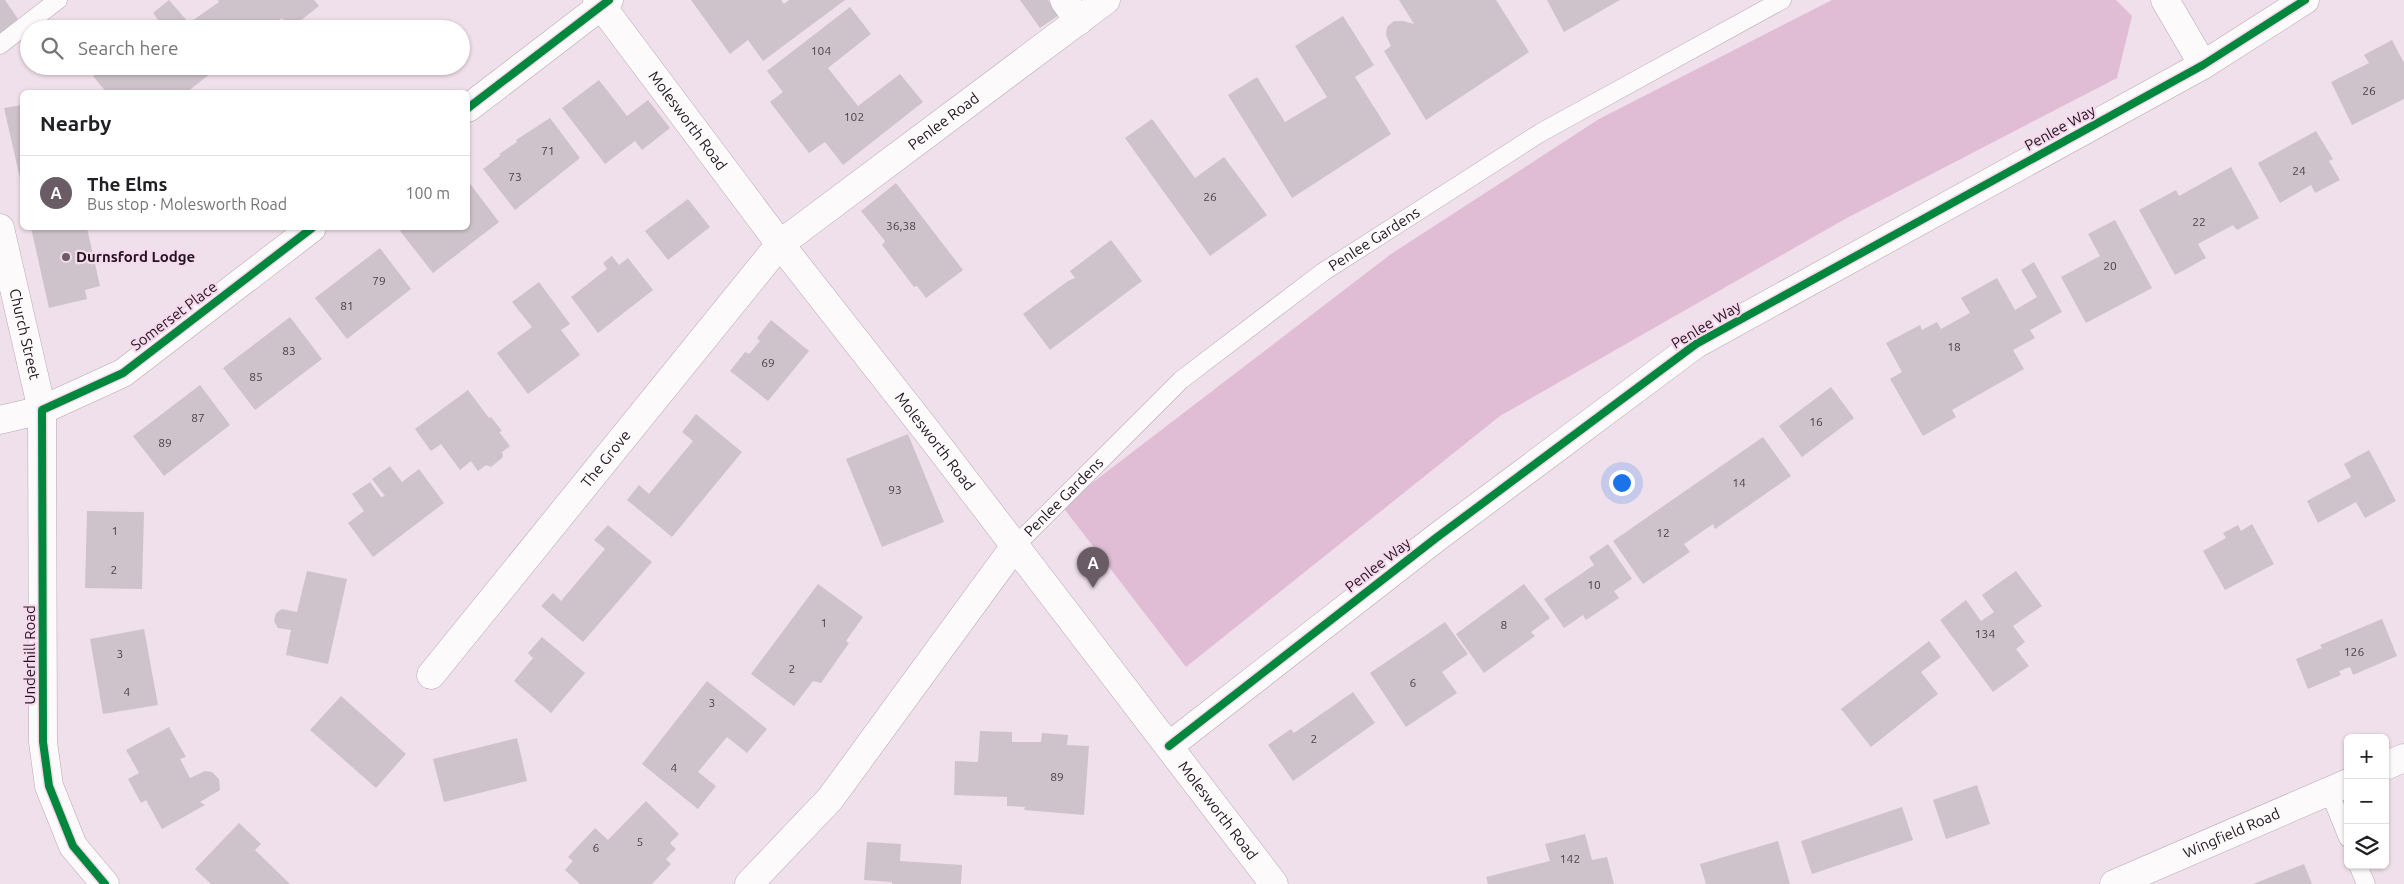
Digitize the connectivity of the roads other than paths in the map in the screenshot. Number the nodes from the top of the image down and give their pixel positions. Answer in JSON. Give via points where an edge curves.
{"nodes":[{"id":1,"x":58,"y":0,"type":"edge"},
{"id":2,"x":1106,"y":0,"type":"edge"},
{"id":3,"x":1782,"y":0,"type":"edge"},
{"id":4,"x":2165,"y":0,"type":"edge"},
{"id":5,"x":2305,"y":0,"type":"edge"},
{"id":6,"x":602,"y":2,"type":"edge"},
{"id":7,"x":1071,"y":10,"type":"edge"},
{"id":8,"x":32,"y":20,"type":"edge"},
{"id":9,"x":20,"y":29,"type":"edge"},
{"id":10,"x":0,"y":45,"type":"edge"},
{"id":11,"x":2203,"y":65,"type":"junction"},
{"id":12,"x":470,"y":106,"type":"edge"},
{"id":13,"x":309,"y":230,"type":"edge"},
{"id":14,"x":2,"y":244,"type":"edge"},
{"id":15,"x":780,"y":244,"type":"junction"},
{"id":16,"x":42,"y":410,"type":"junction"},
{"id":17,"x":0,"y":420,"type":"edge"},
{"id":18,"x":1015,"y":546,"type":"junction"},
{"id":19,"x":431,"y":675,"type":"dead end"},
{"id":20,"x":1169,"y":746,"type":"junction"},
{"id":21,"x":2404,"y":758,"type":"edge"},
{"id":22,"x":2389,"y":764,"type":"edge"},
{"id":23,"x":2339,"y":787,"type":"edge"},
{"id":24,"x":2346,"y":824,"type":"edge"},
{"id":25,"x":2360,"y":869,"type":"edge"},
{"id":26,"x":105,"y":884,"type":"edge"},
{"id":27,"x":749,"y":884,"type":"edge"},
{"id":28,"x":1274,"y":884,"type":"edge"},
{"id":29,"x":2114,"y":884,"type":"edge"},
{"id":30,"x":2366,"y":884,"type":"edge"}],
"edges":[{"from":1,"to":8,"type":"lane"},
{"from":2,"to":7,"type":"street","name":"Penlee Road"},
{"from":3,"to":18,"type":"lane","name":"Penlee Gardens","via":[[1540,133],[1323,272],[1181,380]]},
{"from":4,"to":11,"type":"street"},
{"from":5,"to":11,"type":"street","name":"Penlee Way"},
{"from":6,"to":12,"type":"street"},
{"from":6,"to":15,"type":"street","name":"Molesworth Road"},
{"from":7,"to":15,"type":"street","name":"Penlee Road"},
{"from":9,"to":10,"type":"lane"},
{"from":11,"to":20,"type":"street","name":"Penlee Way","via":[[1696,344],[1436,538]]},
{"from":13,"to":16,"type":"street","name":"Somerset Place","via":[[123,372]]},
{"from":14,"to":16,"type":"street","name":"Church Street"},
{"from":15,"to":18,"type":"street","name":"Molesworth Road"},
{"from":15,"to":19,"type":"street","name":"The Grove"},
{"from":16,"to":17,"type":"street","name":"Somerset Place"},
{"from":16,"to":26,"type":"street","name":"Underhill Road","via":[[43,742],[49,786],[73,846]]},
{"from":18,"to":20,"type":"street","name":"Molesworth Road"},
{"from":18,"to":27,"type":"street","via":[[830,799]]},
{"from":20,"to":28,"type":"street","name":"Molesworth Road"},
{"from":21,"to":22,"type":"street"},
{"from":23,"to":24,"type":"lane"},
{"from":23,"to":29,"type":"street","name":"Wingfield Road"},
{"from":25,"to":30,"type":"lane"}]}
